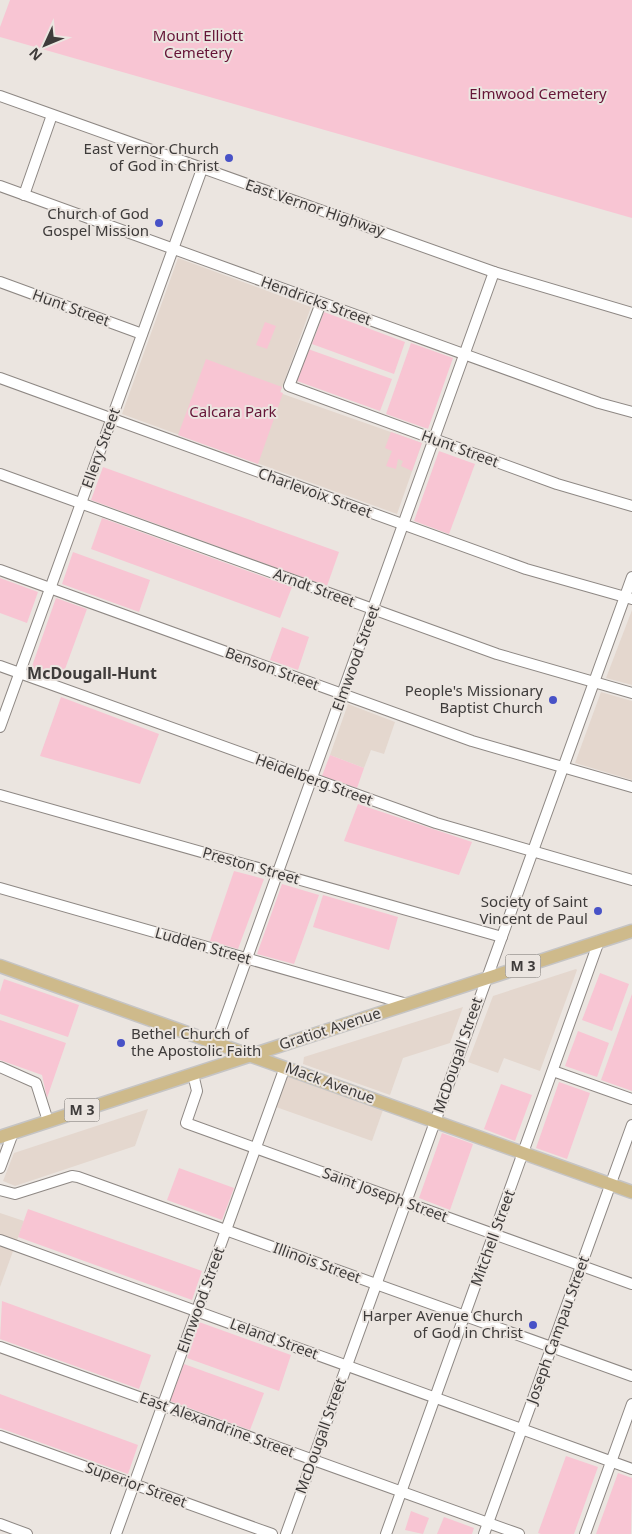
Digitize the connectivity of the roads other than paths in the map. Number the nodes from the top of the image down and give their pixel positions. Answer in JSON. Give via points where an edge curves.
{"nodes":[{"id":1,"x":0,"y":96,"type":"edge"},
{"id":2,"x":52,"y":115,"type":"junction"},
{"id":3,"x":202,"y":169,"type":"junction"},
{"id":4,"x":0,"y":186,"type":"edge"},
{"id":5,"x":24,"y":195,"type":"junction"},
{"id":6,"x":173,"y":249,"type":"junction"},
{"id":7,"x":494,"y":272,"type":"junction"},
{"id":8,"x":0,"y":282,"type":"edge"},
{"id":9,"x":321,"y":302,"type":"junction"},
{"id":10,"x":632,"y":313,"type":"edge"},
{"id":11,"x":142,"y":334,"type":"junction"},
{"id":12,"x":465,"y":355,"type":"junction"},
{"id":13,"x":0,"y":378,"type":"edge"},
{"id":14,"x":632,"y":412,"type":"edge"},
{"id":15,"x":112,"y":419,"type":"junction"},
{"id":16,"x":434,"y":440,"type":"junction"},
{"id":17,"x":0,"y":474,"type":"edge"},
{"id":18,"x":81,"y":503,"type":"junction"},
{"id":19,"x":632,"y":506,"type":"edge"},
{"id":20,"x":404,"y":525,"type":"junction"},
{"id":21,"x":0,"y":570,"type":"edge"},
{"id":22,"x":632,"y":577,"type":"edge"},
{"id":23,"x":50,"y":588,"type":"junction"},
{"id":24,"x":628,"y":598,"type":"edge"},
{"id":25,"x":373,"y":610,"type":"junction"},
{"id":26,"x":0,"y":666,"type":"edge"},
{"id":27,"x":20,"y":673,"type":"junction"},
{"id":28,"x":594,"y":682,"type":"junction"},
{"id":29,"x":632,"y":693,"type":"edge"},
{"id":30,"x":342,"y":694,"type":"junction"},
{"id":31,"x":0,"y":726,"type":"edge"},
{"id":32,"x":563,"y":767,"type":"junction"},
{"id":33,"x":312,"y":779,"type":"junction"},
{"id":34,"x":632,"y":787,"type":"edge"},
{"id":35,"x":0,"y":795,"type":"edge"},
{"id":36,"x":532,"y":852,"type":"junction"},
{"id":37,"x":278,"y":874,"type":"junction"},
{"id":38,"x":632,"y":880,"type":"edge"},
{"id":39,"x":0,"y":888,"type":"edge"},
{"id":40,"x":632,"y":931,"type":"edge"},
{"id":41,"x":502,"y":937,"type":"junction"},
{"id":42,"x":599,"y":941,"type":"junction"},
{"id":43,"x":247,"y":959,"type":"junction"},
{"id":44,"x":0,"y":966,"type":"edge"},
{"id":45,"x":486,"y":978,"type":"junction"},
{"id":46,"x":407,"y":1004,"type":"junction"},
{"id":47,"x":216,"y":1044,"type":"junction"},
{"id":48,"x":252,"y":1055,"type":"junction"},
{"id":49,"x":285,"y":1067,"type":"junction"},
{"id":50,"x":3,"y":1068,"type":"edge"},
{"id":51,"x":553,"y":1071,"type":"junction"},
{"id":52,"x":193,"y":1074,"type":"junction"},
{"id":53,"x":632,"y":1099,"type":"edge"},
{"id":54,"x":48,"y":1121,"type":"junction"},
{"id":55,"x":435,"y":1121,"type":"junction"},
{"id":56,"x":632,"y":1125,"type":"edge"},
{"id":57,"x":13,"y":1133,"type":"junction"},
{"id":58,"x":0,"y":1137,"type":"edge"},
{"id":59,"x":255,"y":1148,"type":"junction"},
{"id":60,"x":523,"y":1152,"type":"junction"},
{"id":61,"x":0,"y":1168,"type":"edge"},
{"id":62,"x":611,"y":1184,"type":"junction"},
{"id":63,"x":0,"y":1190,"type":"edge"},
{"id":64,"x":632,"y":1192,"type":"edge"},
{"id":65,"x":405,"y":1203,"type":"junction"},
{"id":66,"x":226,"y":1230,"type":"junction"},
{"id":67,"x":494,"y":1234,"type":"junction"},
{"id":68,"x":0,"y":1240,"type":"edge"},
{"id":69,"x":581,"y":1266,"type":"junction"},
{"id":70,"x":376,"y":1284,"type":"junction"},
{"id":71,"x":632,"y":1284,"type":"edge"},
{"id":72,"x":197,"y":1312,"type":"junction"},
{"id":73,"x":464,"y":1316,"type":"junction"},
{"id":74,"x":0,"y":1347,"type":"edge"},
{"id":75,"x":552,"y":1347,"type":"junction"},
{"id":76,"x":346,"y":1366,"type":"junction"},
{"id":77,"x":632,"y":1376,"type":"edge"},
{"id":78,"x":435,"y":1398,"type":"junction"},
{"id":79,"x":632,"y":1404,"type":"edge"},
{"id":80,"x":163,"y":1406,"type":"junction"},
{"id":81,"x":522,"y":1430,"type":"junction"},
{"id":82,"x":0,"y":1436,"type":"edge"},
{"id":83,"x":313,"y":1460,"type":"junction"},
{"id":84,"x":611,"y":1462,"type":"junction"},
{"id":85,"x":632,"y":1469,"type":"edge"},
{"id":86,"x":134,"y":1484,"type":"junction"},
{"id":87,"x":401,"y":1491,"type":"junction"},
{"id":88,"x":488,"y":1523,"type":"junction"},
{"id":89,"x":0,"y":1524,"type":"edge"},
{"id":90,"x":27,"y":1534,"type":"edge"},
{"id":91,"x":116,"y":1534,"type":"edge"},
{"id":92,"x":272,"y":1534,"type":"edge"},
{"id":93,"x":286,"y":1534,"type":"edge"},
{"id":94,"x":386,"y":1534,"type":"edge"},
{"id":95,"x":484,"y":1534,"type":"edge"},
{"id":96,"x":519,"y":1534,"type":"edge"},
{"id":97,"x":585,"y":1534,"type":"edge"}],
"edges":[{"from":1,"to":2,"type":"street","name":"East Vernor Highway"},
{"from":2,"to":3,"type":"street","name":"East Vernor Highway"},
{"from":2,"to":5,"type":"street"},
{"from":3,"to":6,"type":"street","name":"Ellery Street"},
{"from":3,"to":7,"type":"street","name":"East Vernor Highway"},
{"from":4,"to":5,"type":"street","name":"Hendricks Street"},
{"from":5,"to":6,"type":"street","name":"Hendricks Street"},
{"from":6,"to":9,"type":"street","name":"Hendricks Street"},
{"from":6,"to":11,"type":"street","name":"Ellery Street"},
{"from":7,"to":10,"type":"street","name":"East Vernor Highway"},
{"from":7,"to":12,"type":"street","name":"Elmwood Street"},
{"from":8,"to":11,"type":"street","name":"Hunt Street"},
{"from":9,"to":12,"type":"street","name":"Hendricks Street"},
{"from":9,"to":16,"type":"street","name":"Hunt Street","via":[[289,386]]},
{"from":11,"to":15,"type":"street","name":"Ellery Street"},
{"from":12,"to":14,"type":"street","name":"Hendricks Street"},
{"from":12,"to":16,"type":"street","name":"Elmwood Street"},
{"from":13,"to":15,"type":"street","name":"Charlevoix Street"},
{"from":15,"to":18,"type":"street","name":"Ellery Street"},
{"from":15,"to":20,"type":"street","name":"Charlevoix Street"},
{"from":16,"to":19,"type":"street","name":"Hunt Street","via":[[557,484]]},
{"from":16,"to":20,"type":"street","name":"Elmwood Street"},
{"from":17,"to":18,"type":"street","name":"Arndt Street"},
{"from":18,"to":23,"type":"street","name":"Ellery Street"},
{"from":18,"to":25,"type":"street","name":"Arndt Street"},
{"from":20,"to":24,"type":"street","name":"Charlevoix Street","via":[[526,569]]},
{"from":20,"to":25,"type":"street","name":"Elmwood Street"},
{"from":21,"to":23,"type":"street","name":"Benson Street"},
{"from":22,"to":24,"type":"street","name":"McDougall Street"},
{"from":23,"to":27,"type":"street","name":"Ellery Street"},
{"from":23,"to":30,"type":"street","name":"Benson Street"},
{"from":24,"to":28,"type":"street","name":"McDougall Street"},
{"from":25,"to":28,"type":"street","name":"Arndt Street","via":[[498,654]]},
{"from":25,"to":30,"type":"street","name":"Elmwood Street"},
{"from":26,"to":27,"type":"street","name":"Heidelberg Street"},
{"from":27,"to":31,"type":"street","name":"Ellery Street"},
{"from":27,"to":33,"type":"street","name":"Heidelberg Street"},
{"from":28,"to":29,"type":"street","name":"Arndt Street"},
{"from":28,"to":32,"type":"street","name":"McDougall Street"},
{"from":30,"to":32,"type":"street","name":"Benson Street","via":[[472,741]]},
{"from":30,"to":33,"type":"street","name":"Elmwood Street"},
{"from":32,"to":34,"type":"street","name":"Benson Street"},
{"from":32,"to":36,"type":"street","name":"McDougall Street"},
{"from":33,"to":36,"type":"street","name":"Heidelberg Street","via":[[436,823]]},
{"from":33,"to":37,"type":"street","name":"Elmwood Street"},
{"from":35,"to":37,"type":"street","name":"Preston Street"},
{"from":36,"to":38,"type":"street","name":"Heidelberg Street"},
{"from":36,"to":41,"type":"street","name":"McDougall Street"},
{"from":37,"to":41,"type":"street","name":"Preston Street"},
{"from":37,"to":43,"type":"street","name":"Elmwood Street"},
{"from":39,"to":43,"type":"street","name":"Ludden Street"},
{"from":40,"to":42,"type":"main road","name":"Gratiot Avenue","number":"M 3"},
{"from":41,"to":45,"type":"street","name":"McDougall Street"},
{"from":42,"to":45,"type":"main road","name":"Gratiot Avenue","number":"M 3"},
{"from":42,"to":51,"type":"street","name":"Mitchell Street"},
{"from":43,"to":46,"type":"street","name":"Ludden Street"},
{"from":43,"to":47,"type":"street","name":"Elmwood Street"},
{"from":44,"to":47,"type":"main road","name":"Mack Avenue"},
{"from":45,"to":46,"type":"main road","name":"Gratiot Avenue","number":"M 3"},
{"from":45,"to":55,"type":"street","name":"McDougall Street"},
{"from":46,"to":48,"type":"main road","name":"Gratiot Avenue","number":"M 3"},
{"from":47,"to":48,"type":"main road","name":"Mack Avenue"},
{"from":48,"to":49,"type":"main road","name":"Mack Avenue"},
{"from":48,"to":52,"type":"main road","name":"Gratiot Avenue","number":"M 3"},
{"from":49,"to":55,"type":"main road","name":"Mack Avenue"},
{"from":49,"to":59,"type":"street","name":"Elmwood Street"},
{"from":50,"to":54,"type":"street","via":[[36,1083]]},
{"from":51,"to":53,"type":"street"},
{"from":51,"to":60,"type":"street","name":"Mitchell Street"},
{"from":52,"to":54,"type":"main road","name":"Gratiot Avenue","number":"M 3"},
{"from":52,"to":59,"type":"street","name":"Saint Joseph Street","via":[[197,1091],[186,1123]]},
{"from":54,"to":57,"type":"main road","name":"Gratiot Avenue","number":"M 3"},
{"from":55,"to":60,"type":"main road","name":"Mack Avenue"},
{"from":55,"to":65,"type":"street","name":"McDougall Street"},
{"from":56,"to":62,"type":"street","name":"Joseph Campau Street"},
{"from":57,"to":58,"type":"main road","name":"Gratiot Avenue","number":"M 3"},
{"from":57,"to":61,"type":"street"},
{"from":59,"to":65,"type":"street","name":"Saint Joseph Street"},
{"from":59,"to":66,"type":"street","name":"Elmwood Street"},
{"from":60,"to":62,"type":"main road","name":"Mack Avenue"},
{"from":60,"to":67,"type":"street","name":"Mitchell Street"},
{"from":62,"to":64,"type":"main road","name":"Mack Avenue"},
{"from":62,"to":69,"type":"street","name":"Joseph Campau Street"},
{"from":63,"to":66,"type":"street","name":"Illinois Street","via":[[15,1194],[75,1176]]},
{"from":65,"to":67,"type":"street","name":"Saint Joseph Street"},
{"from":65,"to":70,"type":"street","name":"McDougall Street"},
{"from":66,"to":70,"type":"street","name":"Illinois Street"},
{"from":66,"to":72,"type":"street","name":"Elmwood Street"},
{"from":67,"to":69,"type":"street","name":"Saint Joseph Street"},
{"from":67,"to":73,"type":"street","name":"Mitchell Street"},
{"from":68,"to":72,"type":"street","name":"Leland Street"},
{"from":69,"to":71,"type":"street","name":"Saint Joseph Street"},
{"from":69,"to":75,"type":"street","name":"Joseph Campau Street"},
{"from":70,"to":73,"type":"street","name":"Illinois Street"},
{"from":70,"to":76,"type":"street","name":"McDougall Street"},
{"from":72,"to":76,"type":"street","name":"Leland Street"},
{"from":72,"to":80,"type":"street","name":"Elmwood Street"},
{"from":73,"to":75,"type":"street","name":"Illinois Street"},
{"from":73,"to":78,"type":"street","name":"Mitchell Street"},
{"from":74,"to":80,"type":"street","name":"East Alexandrine Street"},
{"from":75,"to":77,"type":"street","name":"Illinois Street"},
{"from":75,"to":81,"type":"street","name":"Joseph Campau Street"},
{"from":76,"to":78,"type":"street","name":"Leland Street"},
{"from":76,"to":83,"type":"street","name":"McDougall Street"},
{"from":78,"to":81,"type":"street","name":"Leland Street"},
{"from":78,"to":87,"type":"street","name":"Mitchell Street"},
{"from":79,"to":84,"type":"street"},
{"from":80,"to":83,"type":"street","name":"East Alexandrine Street"},
{"from":80,"to":86,"type":"street","name":"Elmwood Street"},
{"from":81,"to":84,"type":"street","name":"Leland Street"},
{"from":81,"to":88,"type":"street","name":"Joseph Campau Street"},
{"from":82,"to":86,"type":"street","name":"Superior Street"},
{"from":83,"to":87,"type":"street","name":"East Alexandrine Street"},
{"from":83,"to":93,"type":"street","name":"McDougall Street"},
{"from":84,"to":85,"type":"street","name":"Leland Street"},
{"from":84,"to":97,"type":"street"},
{"from":86,"to":91,"type":"street","name":"Elmwood Street"},
{"from":86,"to":92,"type":"street","name":"Superior Street"},
{"from":87,"to":88,"type":"street","name":"East Alexandrine Street"},
{"from":87,"to":94,"type":"street","name":"Mitchell Street"},
{"from":88,"to":95,"type":"street","name":"Joseph Campau Street"},
{"from":88,"to":96,"type":"street","name":"East Alexandrine Street"},
{"from":89,"to":90,"type":"street"}]}
